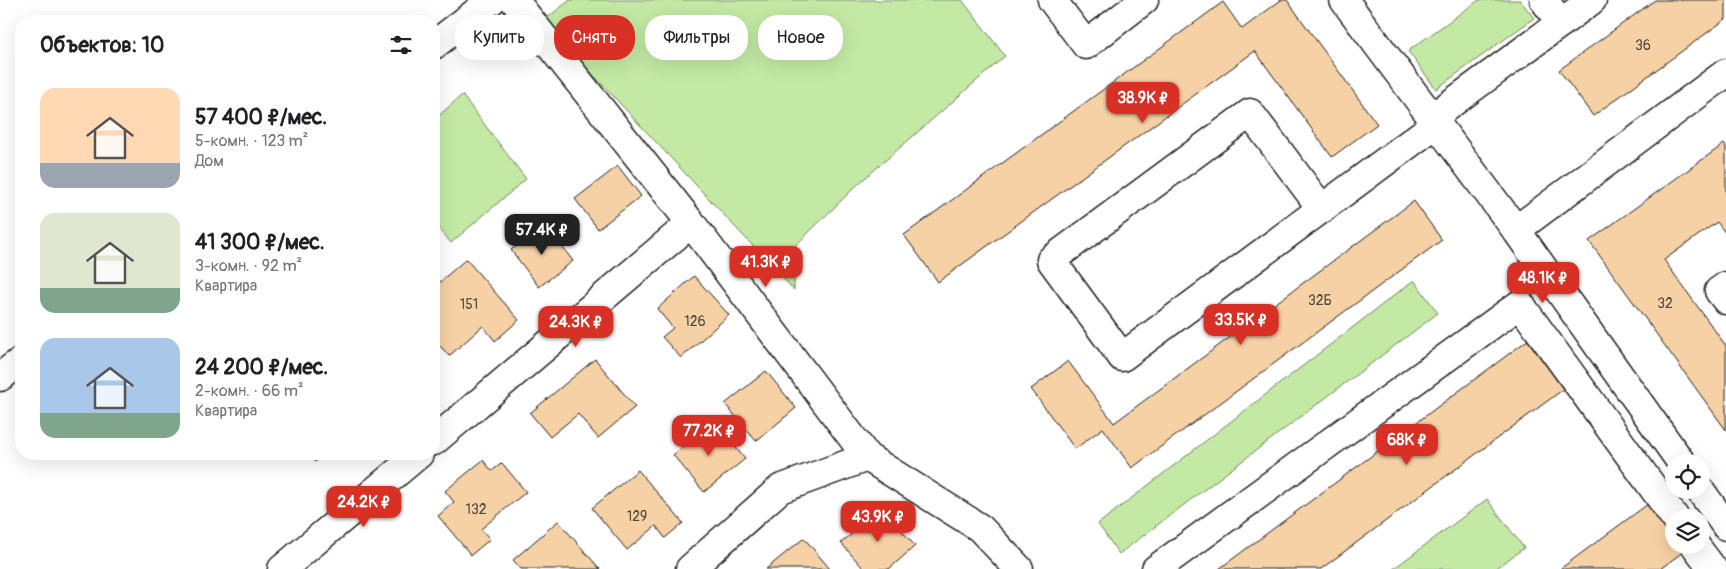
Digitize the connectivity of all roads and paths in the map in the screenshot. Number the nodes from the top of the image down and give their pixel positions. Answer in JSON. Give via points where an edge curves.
{"nodes":[{"id":1,"x":492,"y":0,"type":"edge"},
{"id":2,"x":514,"y":0,"type":"edge"},
{"id":3,"x":1052,"y":0,"type":"edge"},
{"id":4,"x":1144,"y":0,"type":"edge"},
{"id":5,"x":1344,"y":0,"type":"edge"},
{"id":6,"x":1544,"y":0,"type":"edge"},
{"id":7,"x":1592,"y":0,"type":"edge"},
{"id":8,"x":1561,"y":23,"type":"junction"},
{"id":9,"x":440,"y":41,"type":"edge"},
{"id":10,"x":1723,"y":82,"type":"edge"},
{"id":11,"x":1437,"y":123,"type":"junction"},
{"id":12,"x":1322,"y":208,"type":"junction"},
{"id":13,"x":691,"y":223,"type":"junction"},
{"id":14,"x":1516,"y":230,"type":"junction"},
{"id":15,"x":1726,"y":286,"type":"edge"},
{"id":16,"x":1726,"y":300,"type":"edge"},
{"id":17,"x":15,"y":366,"type":"edge"},
{"id":18,"x":0,"y":377,"type":"edge"},
{"id":19,"x":440,"y":436,"type":"edge"},
{"id":20,"x":1675,"y":454,"type":"edge"},
{"id":21,"x":866,"y":457,"type":"junction"},
{"id":22,"x":412,"y":460,"type":"edge"},
{"id":23,"x":1706,"y":499,"type":"edge"},
{"id":24,"x":1668,"y":509,"type":"edge"},
{"id":25,"x":1726,"y":526,"type":"edge"},
{"id":26,"x":1702,"y":554,"type":"edge"},
{"id":27,"x":282,"y":569,"type":"edge"},
{"id":28,"x":690,"y":569,"type":"edge"},
{"id":29,"x":1019,"y":569,"type":"edge"},
{"id":30,"x":1156,"y":569,"type":"edge"},
{"id":31,"x":1713,"y":569,"type":"edge"}],
"edges":[{"from":1,"to":9,"type":"street"},
{"from":2,"to":13,"type":"street"},
{"from":3,"to":4,"type":"street","via":[[1086,45]]},
{"from":5,"to":11,"type":"street"},
{"from":6,"to":8,"type":"street"},
{"from":7,"to":8,"type":"street"},
{"from":8,"to":11,"type":"street","via":[[1441,111]]},
{"from":10,"to":14,"type":"street"},
{"from":11,"to":12,"type":"street"},
{"from":11,"to":14,"type":"street"},
{"from":12,"to":12,"type":"street","via":[[1250,113],[1051,260],[1122,357]]},
{"from":13,"to":19,"type":"street"},
{"from":13,"to":21,"type":"street"},
{"from":14,"to":20,"type":"street"},
{"from":15,"to":16,"type":"street","via":[[1719,291]]},
{"from":17,"to":18,"type":"street"},
{"from":21,"to":28,"type":"street","via":[[780,489]]},
{"from":21,"to":29,"type":"street","via":[[980,528]]},
{"from":22,"to":27,"type":"street"},
{"from":23,"to":25,"type":"street"},
{"from":24,"to":30,"type":"street","via":[[1520,304]]},
{"from":26,"to":31,"type":"street"}]}
